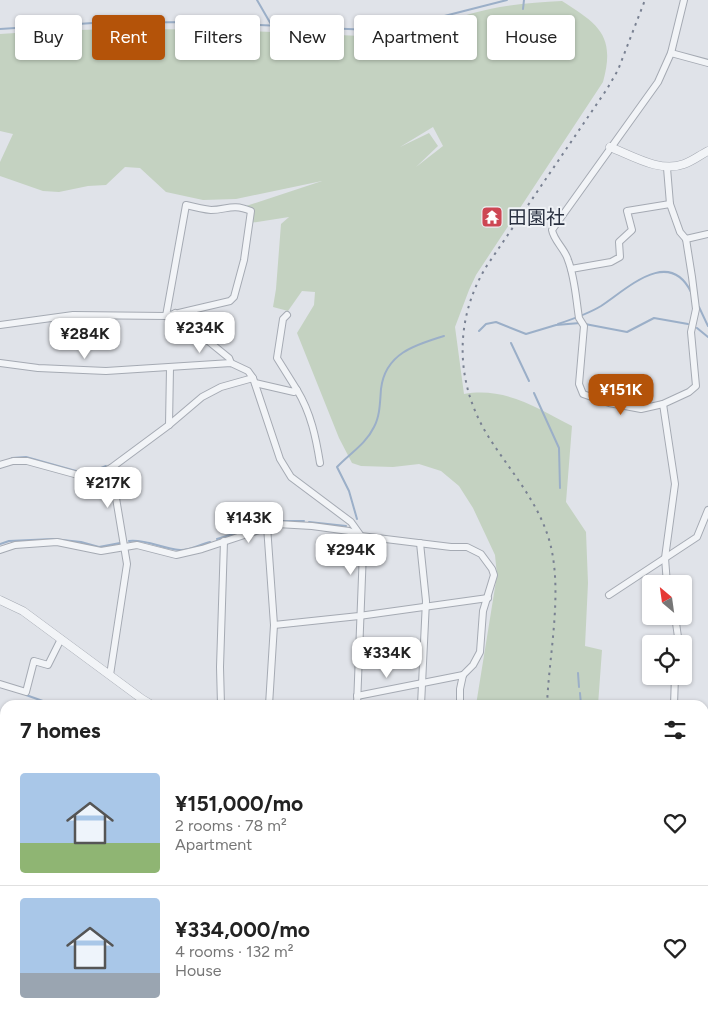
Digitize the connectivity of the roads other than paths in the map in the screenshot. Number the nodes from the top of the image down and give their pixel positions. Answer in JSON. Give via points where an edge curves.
{"nodes":[{"id":1,"x":684,"y":0,"type":"edge"},
{"id":2,"x":671,"y":53,"type":"junction"},
{"id":3,"x":708,"y":63,"type":"edge"},
{"id":4,"x":610,"y":146,"type":"junction"},
{"id":5,"x":708,"y":151,"type":"edge"},
{"id":6,"x":668,"y":168,"type":"junction"},
{"id":7,"x":670,"y":204,"type":"junction"},
{"id":8,"x":708,"y":234,"type":"edge"},
{"id":9,"x":686,"y":239,"type":"junction"},
{"id":10,"x":571,"y":269,"type":"junction"},
{"id":11,"x":175,"y":313,"type":"junction"},
{"id":12,"x":287,"y":315,"type":"dead end"},
{"id":13,"x":166,"y":316,"type":"junction"},
{"id":14,"x":0,"y":325,"type":"edge"},
{"id":15,"x":0,"y":362,"type":"edge"},
{"id":16,"x":231,"y":363,"type":"junction"},
{"id":17,"x":170,"y":368,"type":"junction"},
{"id":18,"x":254,"y":380,"type":"junction"},
{"id":19,"x":297,"y":390,"type":"junction"},
{"id":20,"x":663,"y":404,"type":"junction"},
{"id":21,"x":170,"y":425,"type":"junction"},
{"id":22,"x":320,"y":463,"type":"dead end"},
{"id":23,"x":0,"y":465,"type":"edge"},
{"id":24,"x":111,"y":468,"type":"junction"},
{"id":25,"x":708,"y":510,"type":"edge"},
{"id":26,"x":267,"y":526,"type":"junction"},
{"id":27,"x":360,"y":535,"type":"junction"},
{"id":28,"x":224,"y":541,"type":"junction"},
{"id":29,"x":420,"y":543,"type":"junction"},
{"id":30,"x":125,"y":546,"type":"junction"},
{"id":31,"x":0,"y":550,"type":"edge"},
{"id":32,"x":665,"y":558,"type":"junction"},
{"id":33,"x":666,"y":575,"type":"edge"},
{"id":34,"x":609,"y":595,"type":"dead end"},
{"id":35,"x":488,"y":598,"type":"junction"},
{"id":36,"x":0,"y":600,"type":"edge"},
{"id":37,"x":426,"y":606,"type":"junction"},
{"id":38,"x":359,"y":616,"type":"junction"},
{"id":39,"x":274,"y":625,"type":"junction"},
{"id":40,"x":61,"y":639,"type":"junction"},
{"id":41,"x":110,"y":675,"type":"junction"},
{"id":42,"x":463,"y":675,"type":"junction"},
{"id":43,"x":422,"y":683,"type":"junction"},
{"id":44,"x":0,"y":684,"type":"edge"},
{"id":45,"x":675,"y":685,"type":"edge"},
{"id":46,"x":358,"y":696,"type":"junction"},
{"id":47,"x":138,"y":700,"type":"edge"},
{"id":48,"x":221,"y":700,"type":"edge"},
{"id":49,"x":269,"y":700,"type":"edge"},
{"id":50,"x":358,"y":700,"type":"edge"},
{"id":51,"x":421,"y":700,"type":"edge"},
{"id":52,"x":460,"y":700,"type":"edge"},
{"id":53,"x":674,"y":700,"type":"edge"}],
"edges":[{"from":1,"to":2,"type":"street"},
{"from":2,"to":3,"type":"street"},
{"from":2,"to":4,"type":"street","via":[[658,82]]},
{"from":4,"to":6,"type":"street"},
{"from":4,"to":10,"type":"street","via":[[552,230]]},
{"from":5,"to":6,"type":"street","via":[[686,164]]},
{"from":6,"to":7,"type":"street"},
{"from":7,"to":9,"type":"street","via":[[680,232]]},
{"from":7,"to":10,"type":"street","via":[[627,211],[632,230],[619,242],[620,257],[611,262]]},
{"from":8,"to":9,"type":"street"},
{"from":9,"to":20,"type":"street","via":[[696,309],[691,332],[696,386]]},
{"from":10,"to":20,"type":"street","via":[[579,318],[583,323],[579,384],[583,394],[641,409]]},
{"from":11,"to":13,"type":"street"},
{"from":11,"to":13,"type":"street","via":[[230,301],[234,297],[244,260],[251,211],[243,207],[214,210],[186,205]]},
{"from":11,"to":16,"type":"street","via":[[178,321],[202,336]]},
{"from":12,"to":19,"type":"street","via":[[277,358]]},
{"from":13,"to":14,"type":"street","via":[[73,315]]},
{"from":15,"to":17,"type":"street","via":[[38,368],[106,371]]},
{"from":16,"to":17,"type":"street"},
{"from":16,"to":18,"type":"street","via":[[248,371]]},
{"from":17,"to":21,"type":"street"},
{"from":18,"to":19,"type":"street","via":[[294,392]]},
{"from":18,"to":21,"type":"street","via":[[220,387],[202,397]]},
{"from":18,"to":27,"type":"street","via":[[280,459],[291,478],[351,522]]},
{"from":19,"to":22,"type":"street","via":[[309,416]]},
{"from":20,"to":32,"type":"street","via":[[675,484]]},
{"from":21,"to":24,"type":"street"},
{"from":23,"to":24,"type":"street","via":[[27,460],[88,476]]},
{"from":24,"to":30,"type":"street"},
{"from":25,"to":32,"type":"street","via":[[697,537]]},
{"from":26,"to":27,"type":"street","via":[[312,526]]},
{"from":26,"to":28,"type":"street"},
{"from":26,"to":39,"type":"street"},
{"from":27,"to":29,"type":"street"},
{"from":27,"to":38,"type":"street","via":[[363,551]]},
{"from":28,"to":30,"type":"street","via":[[176,555],[137,545]]},
{"from":28,"to":48,"type":"street"},
{"from":29,"to":35,"type":"street","via":[[468,547],[481,554],[494,575]]},
{"from":29,"to":37,"type":"street"},
{"from":30,"to":31,"type":"street","via":[[101,551],[57,542],[15,545]]},
{"from":30,"to":41,"type":"street","via":[[127,564]]},
{"from":32,"to":33,"type":"street"},
{"from":32,"to":34,"type":"street"},
{"from":35,"to":37,"type":"street"},
{"from":35,"to":42,"type":"street","via":[[483,611],[480,652]]},
{"from":36,"to":40,"type":"street","via":[[23,611]]},
{"from":37,"to":38,"type":"street"},
{"from":37,"to":43,"type":"street"},
{"from":38,"to":39,"type":"street"},
{"from":38,"to":46,"type":"street"},
{"from":39,"to":49,"type":"street"},
{"from":40,"to":41,"type":"street"},
{"from":40,"to":44,"type":"street","via":[[48,665],[34,661],[26,692]]},
{"from":41,"to":47,"type":"street"},
{"from":42,"to":43,"type":"street"},
{"from":42,"to":52,"type":"street"},
{"from":43,"to":46,"type":"street"},
{"from":43,"to":51,"type":"street"},
{"from":45,"to":53,"type":"street"},
{"from":46,"to":50,"type":"street"}]}
